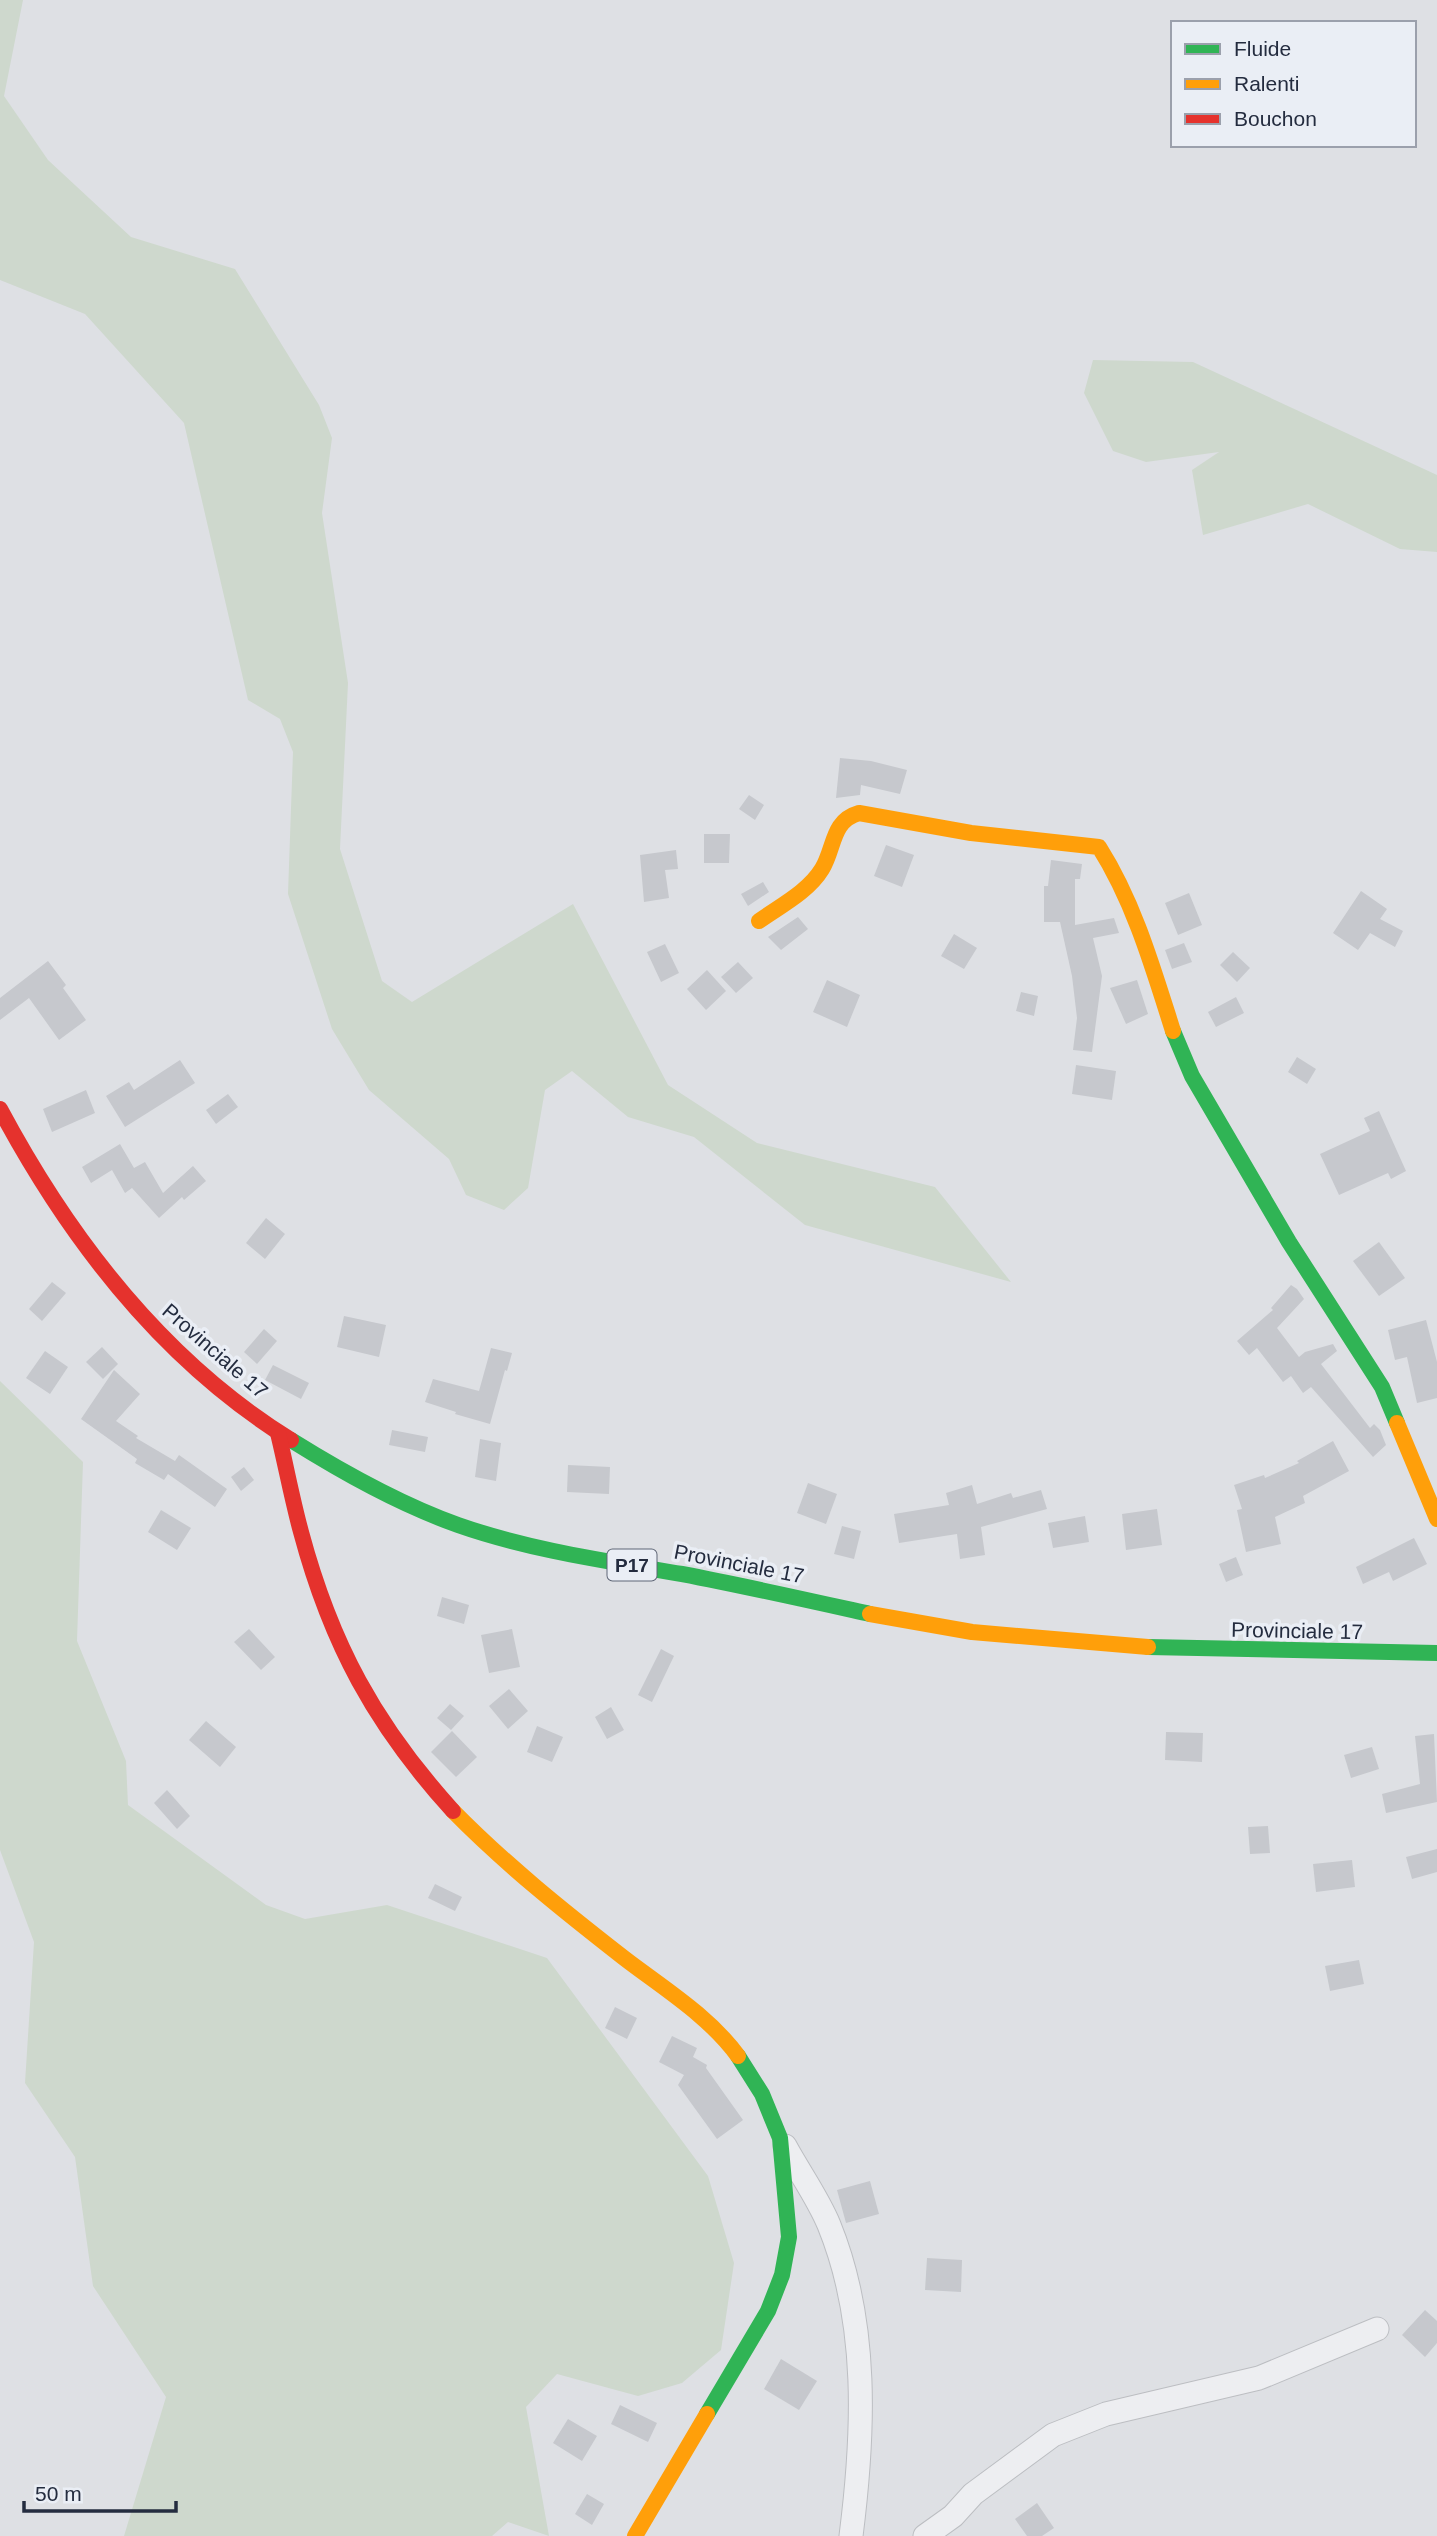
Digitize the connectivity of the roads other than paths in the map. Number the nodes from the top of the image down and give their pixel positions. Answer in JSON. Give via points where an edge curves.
{"nodes":[{"id":1,"x":759,"y":921,"type":"dead end"},
{"id":2,"x":0,"y":1109,"type":"edge"},
{"id":3,"x":278,"y":1433,"type":"junction"},
{"id":4,"x":1437,"y":1519,"type":"edge"},
{"id":5,"x":1437,"y":1653,"type":"edge"},
{"id":6,"x":780,"y":2138,"type":"junction"},
{"id":7,"x":1377,"y":2329,"type":"dead end"},
{"id":8,"x":635,"y":2536,"type":"edge"},
{"id":9,"x":851,"y":2536,"type":"edge"},
{"id":10,"x":925,"y":2536,"type":"edge"}],
"edges":[{"from":1,"to":4,"type":"street","via":[[822,869],[838,825],[849,814],[1033,842],[1099,847],[1118,877],[1192,1076],[1289,1242],[1382,1387]]},
{"from":2,"to":3,"type":"street","name":"Provinciale 17","number":"P17","via":[[57,1208],[104,1270],[183,1354]]},
{"from":3,"to":5,"type":"street","name":"Provinciale 17","number":"P17","via":[[378,1492],[456,1525],[588,1558],[882,1617],[1054,1642],[1234,1651]]},
{"from":3,"to":6,"type":"street","via":[[296,1513],[334,1629],[351,1669],[399,1748],[458,1815],[528,1880],[730,2045],[762,2094]]},
{"from":6,"to":8,"type":"street","via":[[789,2237],[782,2274],[768,2311]]},
{"from":6,"to":9,"type":"street","via":[[829,2225],[851,2301],[860,2373]]},
{"from":7,"to":10,"type":"street","via":[[1259,2378],[1106,2414],[1053,2435]]}]}
